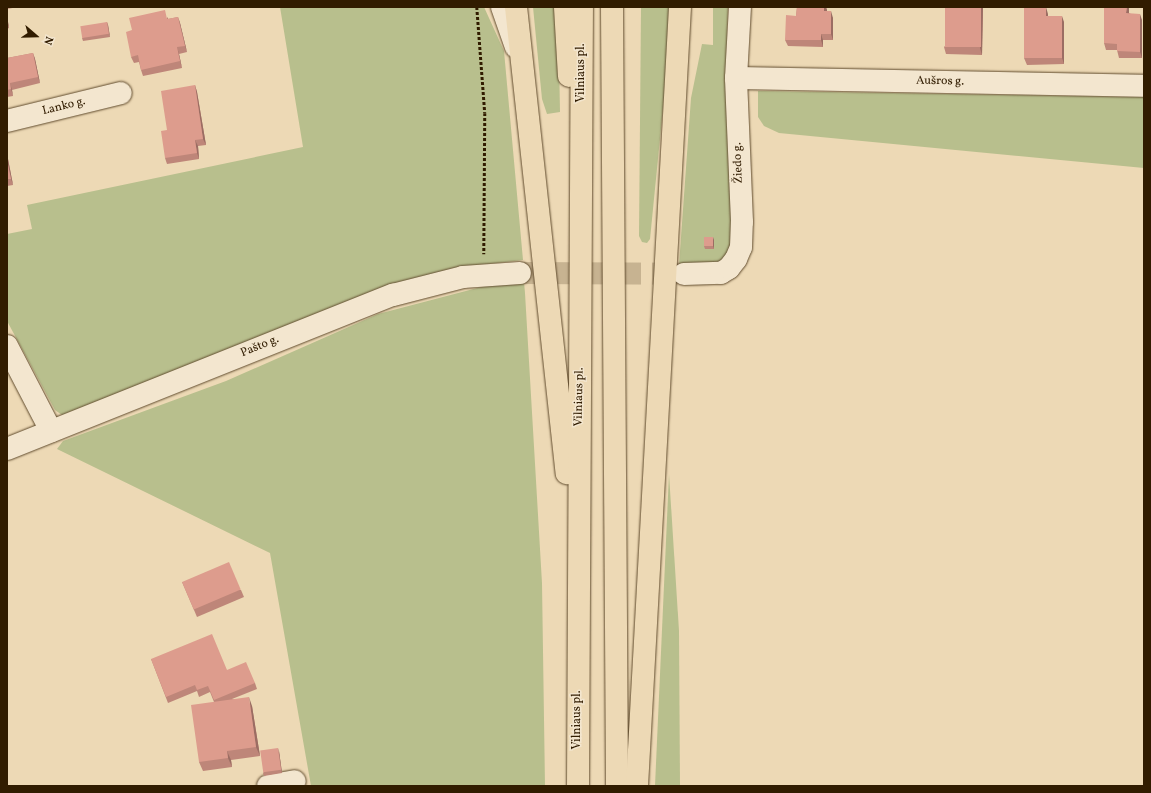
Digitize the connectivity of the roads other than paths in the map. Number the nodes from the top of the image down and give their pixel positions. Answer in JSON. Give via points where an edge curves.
{"nodes":[{"id":1,"x":502,"y":7,"type":"edge"},
{"id":2,"x":516,"y":7,"type":"edge"},
{"id":3,"x":565,"y":7,"type":"edge"},
{"id":4,"x":582,"y":7,"type":"edge"},
{"id":5,"x":612,"y":7,"type":"edge"},
{"id":6,"x":680,"y":7,"type":"edge"},
{"id":7,"x":740,"y":7,"type":"edge"},
{"id":8,"x":521,"y":61,"type":"junction"},
{"id":9,"x":736,"y":78,"type":"junction"},
{"id":10,"x":1144,"y":86,"type":"edge"},
{"id":11,"x":121,"y":93,"type":"dead end"},
{"id":12,"x":7,"y":121,"type":"edge"},
{"id":13,"x":582,"y":227,"type":"junction"},
{"id":14,"x":520,"y":272,"type":"tunnel mouth"},
{"id":15,"x":684,"y":274,"type":"tunnel mouth"},
{"id":16,"x":7,"y":346,"type":"edge"},
{"id":17,"x":51,"y":431,"type":"junction"},
{"id":18,"x":7,"y":449,"type":"edge"},
{"id":19,"x":578,"y":569,"type":"junction"},
{"id":20,"x":295,"y":781,"type":"dead end"},
{"id":21,"x":268,"y":786,"type":"edge"},
{"id":22,"x":578,"y":786,"type":"edge"},
{"id":23,"x":617,"y":786,"type":"edge"},
{"id":24,"x":637,"y":786,"type":"edge"}],
"edges":[{"from":1,"to":8,"type":"street"},
{"from":2,"to":8,"type":"highway"},
{"from":3,"to":13,"type":"highway","via":[[566,50]]},
{"from":4,"to":13,"type":"highway","name":"Vilniaus pl."},
{"from":5,"to":23,"type":"highway"},
{"from":6,"to":24,"type":"highway"},
{"from":7,"to":9,"type":"street","name":"Žiedo g."},
{"from":8,"to":19,"type":"highway"},
{"from":9,"to":10,"type":"street","name":"Aušros g."},
{"from":9,"to":15,"type":"street","name":"Žiedo g.","via":[[742,222],[740,247],[736,259],[721,273]]},
{"from":11,"to":12,"type":"street","name":"Lanko g."},
{"from":13,"to":19,"type":"highway","name":"Vilniaus pl."},
{"from":14,"to":17,"type":"street","name":"Pašto g.","via":[[484,273],[428,284],[393,295]]},
{"from":16,"to":17,"type":"street"},
{"from":17,"to":18,"type":"street","name":"Pašto g."},
{"from":19,"to":22,"type":"highway","name":"Vilniaus pl."},
{"from":20,"to":21,"type":"street"}]}
